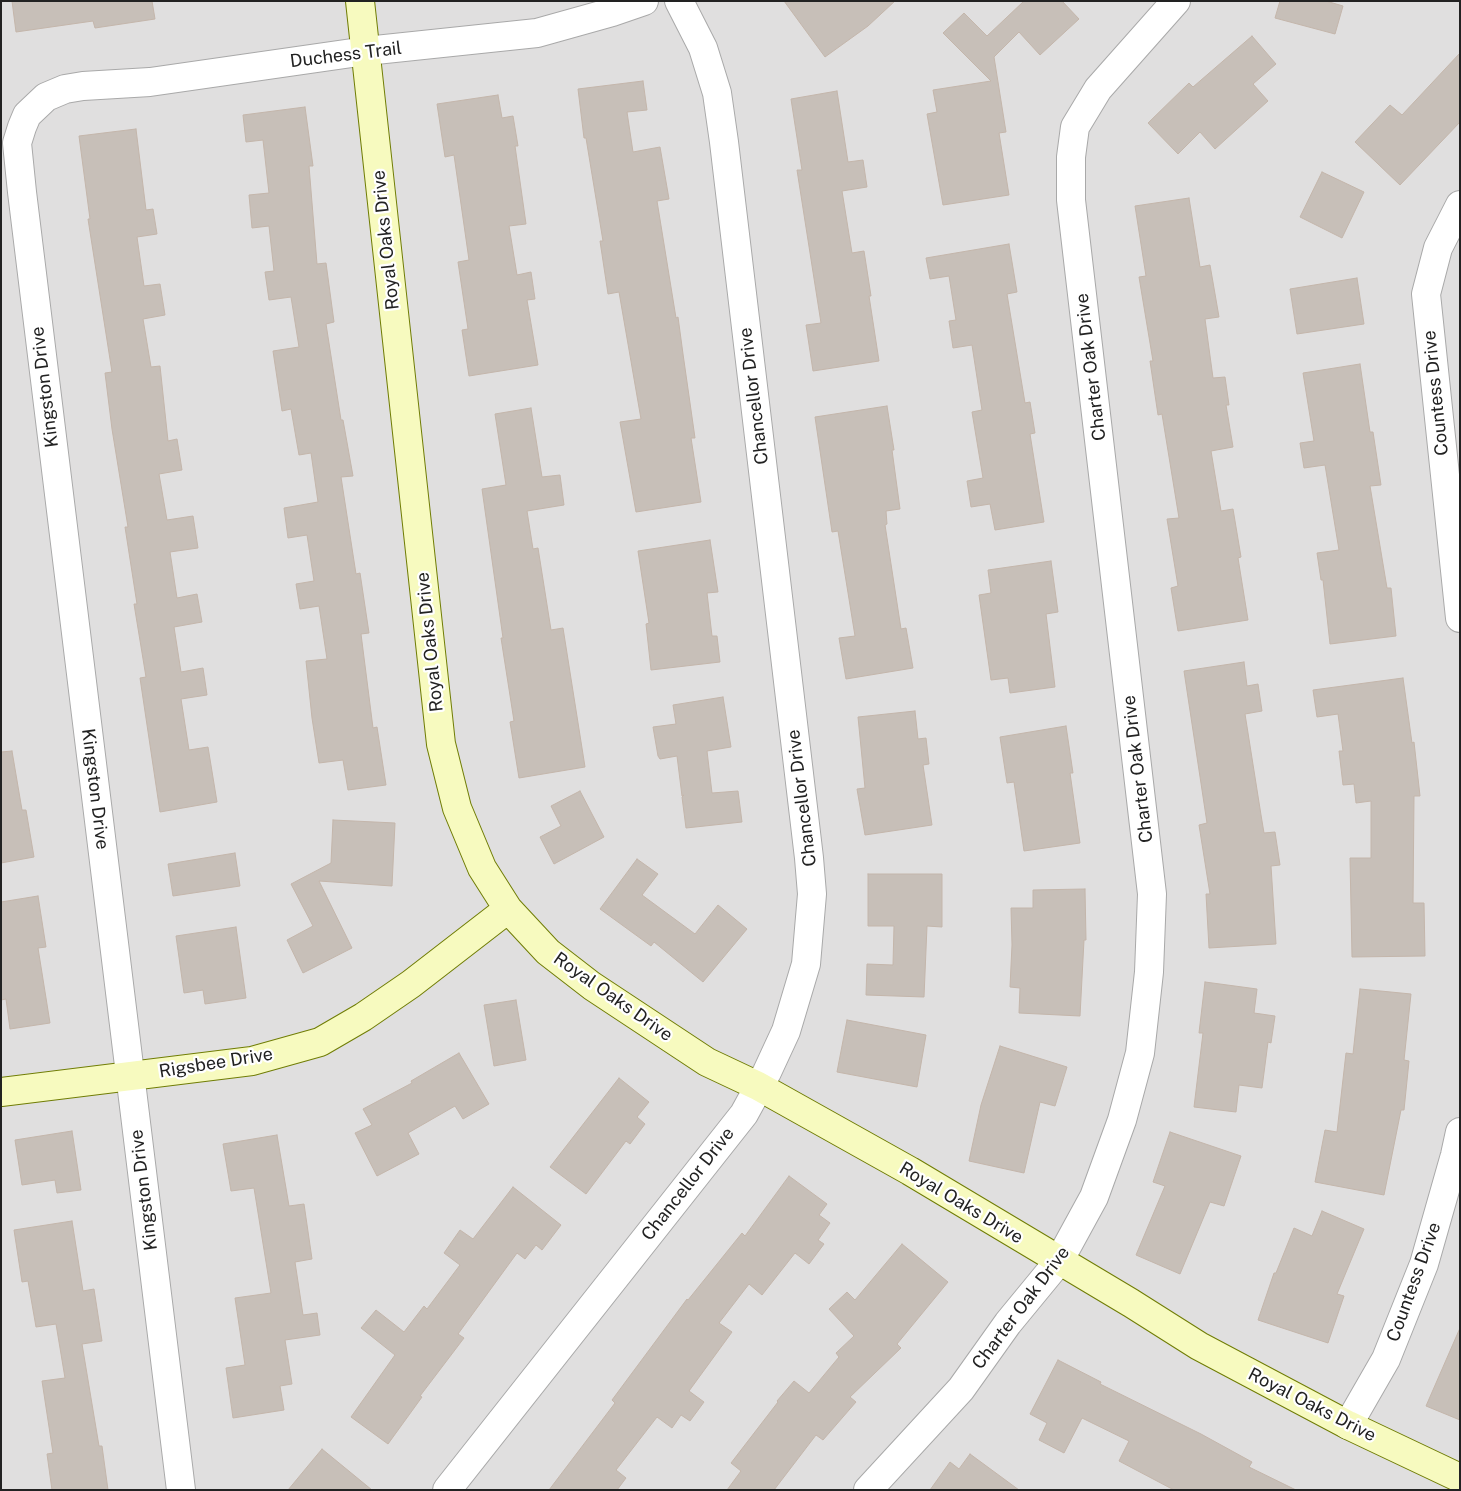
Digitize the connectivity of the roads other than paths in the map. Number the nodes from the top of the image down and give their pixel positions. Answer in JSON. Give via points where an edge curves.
{"nodes":[{"id":1,"x":360,"y":1,"type":"edge"},
{"id":2,"x":644,"y":1,"type":"edge"},
{"id":3,"x":679,"y":1,"type":"edge"},
{"id":4,"x":1176,"y":1,"type":"edge"},
{"id":5,"x":366,"y":51,"type":"junction"},
{"id":6,"x":46,"y":97,"type":"joint"},
{"id":7,"x":1460,"y":205,"type":"edge"},
{"id":8,"x":1460,"y":618,"type":"edge"},
{"id":9,"x":508,"y":909,"type":"junction"},
{"id":10,"x":130,"y":1076,"type":"junction"},
{"id":11,"x":758,"y":1086,"type":"junction"},
{"id":12,"x":1,"y":1092,"type":"edge"},
{"id":13,"x":1460,"y":1132,"type":"edge"},
{"id":14,"x":1059,"y":1262,"type":"junction"},
{"id":15,"x":1348,"y":1425,"type":"junction"},
{"id":16,"x":1460,"y":1478,"type":"edge"},
{"id":17,"x":181,"y":1490,"type":"edge"},
{"id":18,"x":447,"y":1490,"type":"edge"},
{"id":19,"x":868,"y":1490,"type":"edge"}],
"edges":[{"from":1,"to":5,"type":"street","name":"Royal Oaks Drive"},
{"from":2,"to":5,"type":"street","name":"Duchess Trail","via":[[538,33]]},
{"from":3,"to":11,"type":"street","name":"Chancellor Drive","via":[[702,48],[717,93],[812,894],[806,964],[786,1031]]},
{"from":4,"to":14,"type":"street","name":"Charter Oak Drive","via":[[1098,89],[1075,127],[1071,157],[1071,200],[1152,894],[1149,972],[1140,1053],[1122,1120],[1094,1197]]},
{"from":5,"to":6,"type":"street","name":"Duchess Trail","via":[[150,82],[83,86]]},
{"from":5,"to":9,"type":"street","name":"Royal Oaks Drive","via":[[441,744],[457,808],[482,868]]},
{"from":6,"to":10,"type":"street","name":"Kingston Drive","via":[[27,115],[17,144]]},
{"from":7,"to":8,"type":"street","name":"Countess Drive","via":[[1438,248],[1426,294]]},
{"from":9,"to":10,"type":"street","name":"Rigsbee Drive","via":[[412,984],[320,1042],[252,1061]]},
{"from":9,"to":11,"type":"street","name":"Royal Oaks Drive","via":[[548,952],[592,986],[707,1062]]},
{"from":10,"to":12,"type":"street","name":"Rigsbee Drive"},
{"from":10,"to":17,"type":"street","name":"Kingston Drive"},
{"from":11,"to":14,"type":"street","name":"Royal Oaks Drive","via":[[910,1171]]},
{"from":11,"to":18,"type":"street","name":"Chancellor Drive","via":[[744,1114]]},
{"from":13,"to":15,"type":"street","name":"Countess Drive","via":[[1424,1264],[1386,1358]]},
{"from":14,"to":15,"type":"street","name":"Royal Oaks Drive","via":[[1199,1346]]},
{"from":14,"to":19,"type":"street","name":"Charter Oak Drive","via":[[1008,1323],[961,1389]]},
{"from":15,"to":16,"type":"street","name":"Royal Oaks Drive"}]}
